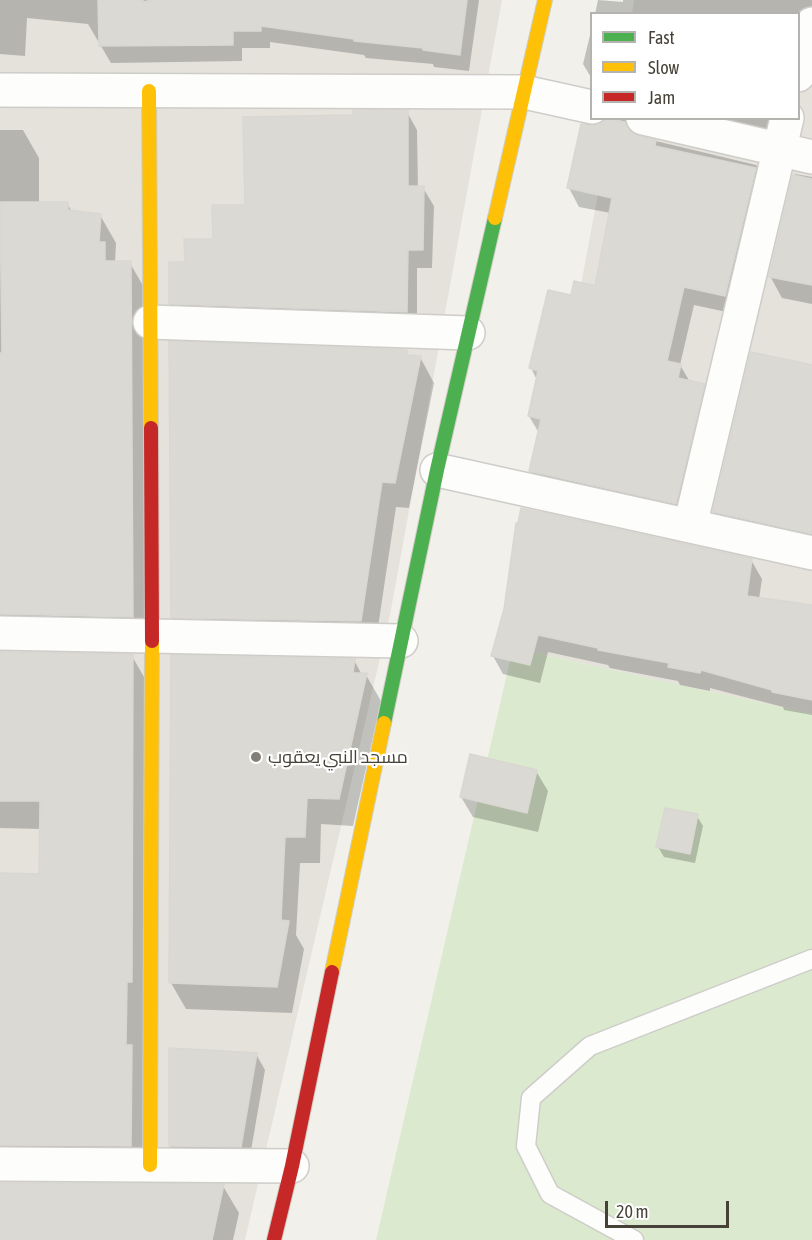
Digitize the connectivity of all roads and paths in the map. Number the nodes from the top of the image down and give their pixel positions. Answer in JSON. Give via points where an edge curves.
{"nodes":[{"id":1,"x":545,"y":0,"type":"edge"},
{"id":2,"x":812,"y":24,"type":"edge"},
{"id":3,"x":800,"y":68,"type":"edge"},
{"id":4,"x":0,"y":90,"type":"edge"},
{"id":5,"x":148,"y":91,"type":"junction"},
{"id":6,"x":524,"y":92,"type":"junction"},
{"id":7,"x":590,"y":107,"type":"edge"},
{"id":8,"x":660,"y":120,"type":"edge"},
{"id":9,"x":783,"y":134,"type":"edge"},
{"id":10,"x":812,"y":157,"type":"edge"},
{"id":11,"x":150,"y":322,"type":"junction"},
{"id":12,"x":468,"y":333,"type":"junction"},
{"id":13,"x":437,"y":470,"type":"junction"},
{"id":14,"x":690,"y":526,"type":"junction"},
{"id":15,"x":812,"y":553,"type":"edge"},
{"id":16,"x":0,"y":633,"type":"edge"},
{"id":17,"x":152,"y":636,"type":"junction"},
{"id":18,"x":401,"y":641,"type":"junction"},
{"id":19,"x":812,"y":959,"type":"edge"},
{"id":20,"x":0,"y":1164,"type":"edge"},
{"id":21,"x":150,"y":1165,"type":"junction"},
{"id":22,"x":292,"y":1166,"type":"junction"},
{"id":23,"x":274,"y":1240,"type":"edge"},
{"id":24,"x":634,"y":1240,"type":"edge"}],
"edges":[{"from":1,"to":6,"type":"street"},
{"from":2,"to":3,"type":"street"},
{"from":4,"to":5,"type":"street"},
{"from":5,"to":6,"type":"street"},
{"from":5,"to":11,"type":"street"},
{"from":6,"to":7,"type":"street"},
{"from":6,"to":12,"type":"street"},
{"from":8,"to":9,"type":"street"},
{"from":9,"to":10,"type":"street"},
{"from":9,"to":14,"type":"street"},
{"from":11,"to":12,"type":"street"},
{"from":11,"to":17,"type":"street"},
{"from":12,"to":13,"type":"street"},
{"from":13,"to":14,"type":"street"},
{"from":13,"to":18,"type":"street"},
{"from":14,"to":15,"type":"street"},
{"from":16,"to":17,"type":"street"},
{"from":17,"to":18,"type":"street"},
{"from":17,"to":21,"type":"street"},
{"from":18,"to":22,"type":"street"},
{"from":19,"to":24,"type":"lane","via":[[590,1046],[531,1098],[526,1146],[550,1194]]},
{"from":20,"to":21,"type":"street"},
{"from":21,"to":22,"type":"street"},
{"from":22,"to":23,"type":"street"}]}
